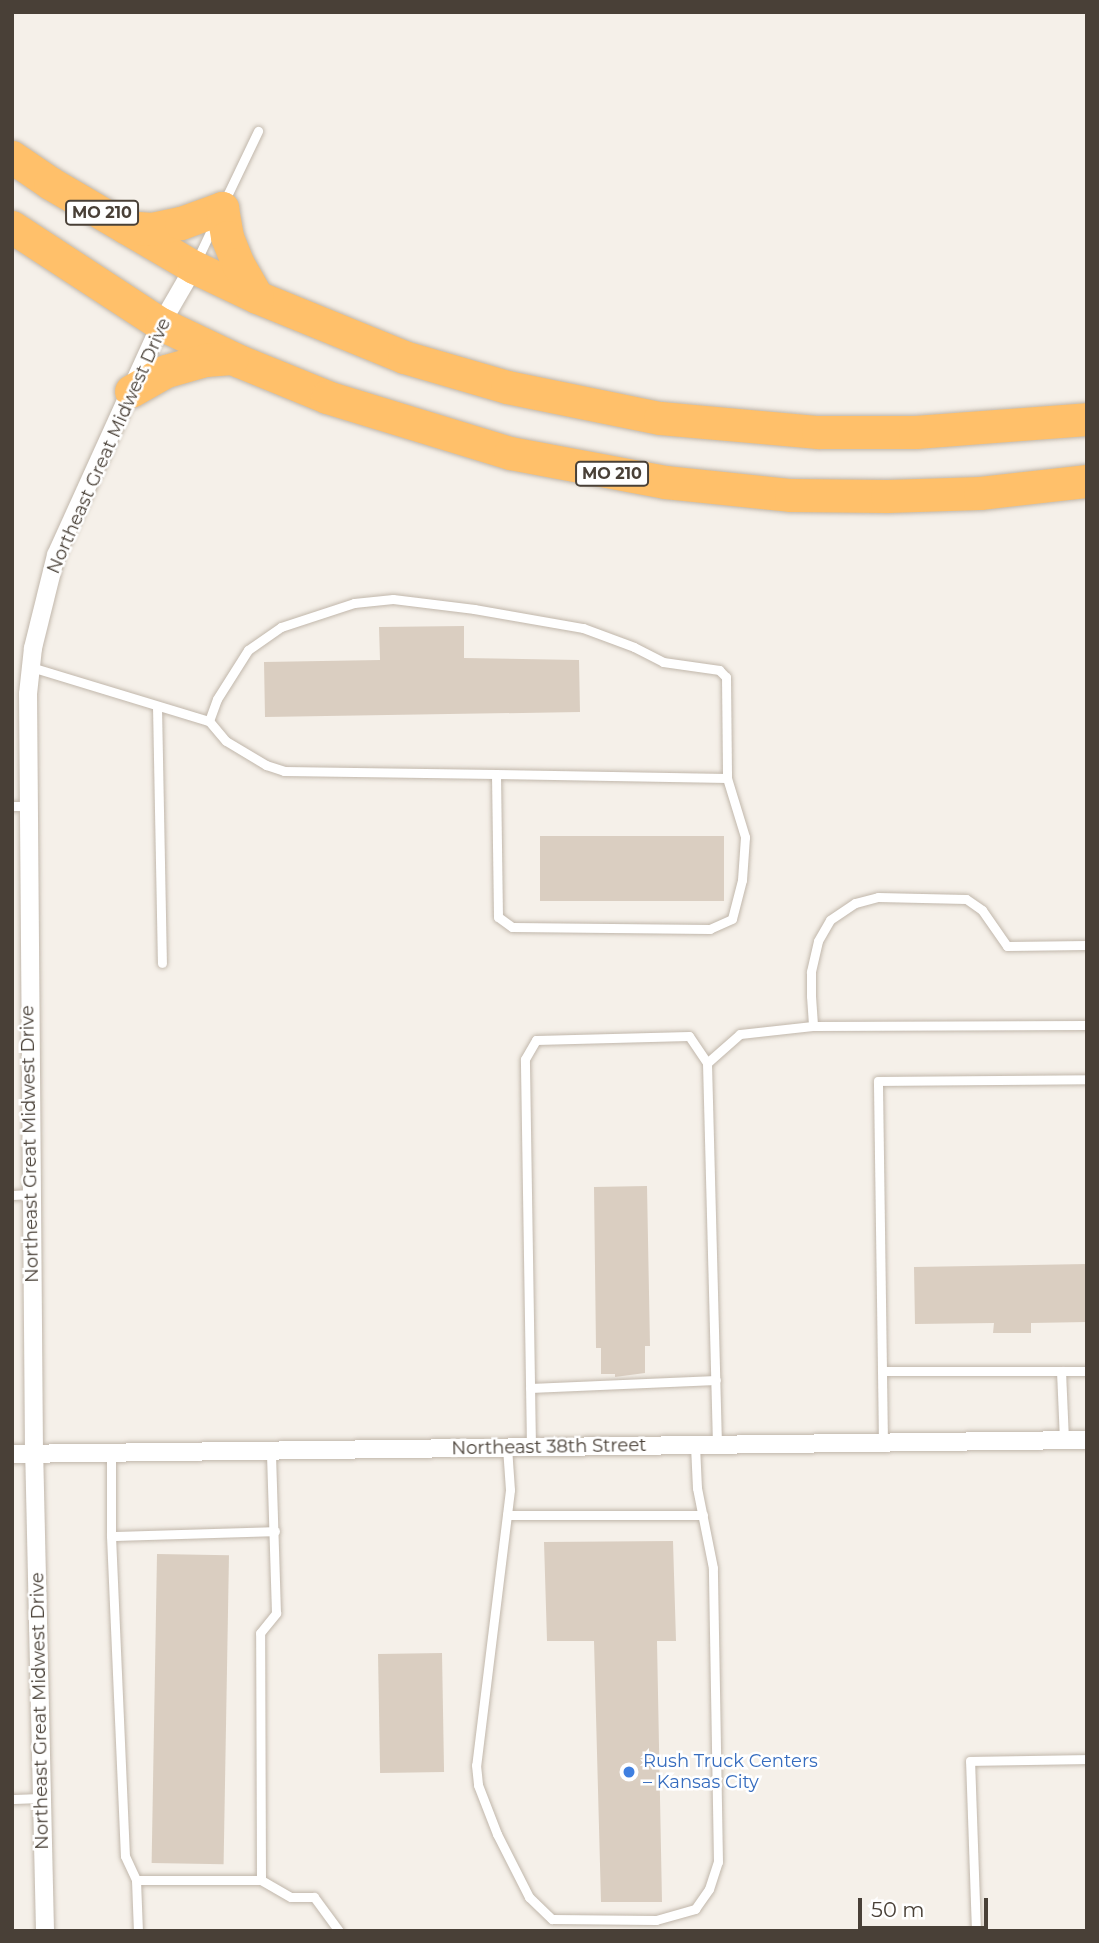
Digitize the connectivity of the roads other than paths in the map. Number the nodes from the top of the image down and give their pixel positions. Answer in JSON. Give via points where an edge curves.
{"nodes":[{"id":1,"x":258,"y":131,"type":"dead end"},
{"id":2,"x":12,"y":157,"type":"edge"},
{"id":3,"x":222,"y":208,"type":"junction"},
{"id":4,"x":12,"y":227,"type":"edge"},
{"id":5,"x":125,"y":227,"type":"junction"},
{"id":6,"x":194,"y":267,"type":"junction"},
{"id":7,"x":257,"y":297,"type":"junction"},
{"id":8,"x":161,"y":324,"type":"junction"},
{"id":9,"x":232,"y":358,"type":"junction"},
{"id":10,"x":131,"y":391,"type":"junction"},
{"id":11,"x":1087,"y":419,"type":"edge"},
{"id":12,"x":1087,"y":481,"type":"edge"},
{"id":13,"x":31,"y":667,"type":"junction"},
{"id":14,"x":157,"y":706,"type":"junction"},
{"id":15,"x":209,"y":720,"type":"junction"},
{"id":16,"x":496,"y":774,"type":"junction"},
{"id":17,"x":727,"y":778,"type":"junction"},
{"id":18,"x":19,"y":806,"type":"edge"},
{"id":19,"x":1087,"y":945,"type":"edge"},
{"id":20,"x":162,"y":963,"type":"dead end"},
{"id":21,"x":1087,"y":1025,"type":"edge"},
{"id":22,"x":813,"y":1026,"type":"junction"},
{"id":23,"x":707,"y":1063,"type":"junction"},
{"id":24,"x":1087,"y":1079,"type":"edge"},
{"id":25,"x":31,"y":1194,"type":"junction"},
{"id":26,"x":12,"y":1195,"type":"edge"},
{"id":27,"x":882,"y":1371,"type":"junction"},
{"id":28,"x":1061,"y":1371,"type":"junction"},
{"id":29,"x":1087,"y":1371,"type":"edge"},
{"id":30,"x":716,"y":1380,"type":"junction"},
{"id":31,"x":530,"y":1388,"type":"junction"},
{"id":32,"x":1087,"y":1440,"type":"edge"},
{"id":33,"x":1064,"y":1441,"type":"junction"},
{"id":34,"x":883,"y":1443,"type":"junction"},
{"id":35,"x":695,"y":1445,"type":"junction"},
{"id":36,"x":717,"y":1445,"type":"junction"},
{"id":37,"x":507,"y":1447,"type":"junction"},
{"id":38,"x":531,"y":1447,"type":"junction"},
{"id":39,"x":271,"y":1450,"type":"junction"},
{"id":40,"x":34,"y":1453,"type":"junction"},
{"id":41,"x":12,"y":1454,"type":"edge"},
{"id":42,"x":111,"y":1454,"type":"junction"},
{"id":43,"x":507,"y":1515,"type":"junction"},
{"id":44,"x":703,"y":1515,"type":"junction"},
{"id":45,"x":275,"y":1531,"type":"junction"},
{"id":46,"x":111,"y":1536,"type":"junction"},
{"id":47,"x":1087,"y":1759,"type":"edge"},
{"id":48,"x":42,"y":1798,"type":"junction"},
{"id":49,"x":12,"y":1799,"type":"edge"},
{"id":50,"x":136,"y":1880,"type":"junction"},
{"id":51,"x":261,"y":1881,"type":"junction"},
{"id":52,"x":45,"y":1931,"type":"edge"},
{"id":53,"x":138,"y":1931,"type":"edge"},
{"id":54,"x":339,"y":1931,"type":"edge"},
{"id":55,"x":976,"y":1931,"type":"edge"}],
"edges":[{"from":1,"to":3,"type":"lane"},
{"from":2,"to":5,"type":"highway","number":"MO 210"},
{"from":3,"to":5,"type":"highway","via":[[152,229]]},
{"from":3,"to":6,"type":"lane"},
{"from":3,"to":7,"type":"highway","via":[[238,264]]},
{"from":4,"to":8,"type":"highway","number":"MO 210"},
{"from":5,"to":6,"type":"highway","number":"MO 210"},
{"from":6,"to":7,"type":"highway","number":"MO 210"},
{"from":6,"to":8,"type":"street","name":"Northeast Great Midwest Drive"},
{"from":7,"to":11,"type":"highway","number":"MO 210","via":[[445,370],[536,394],[660,418],[818,432],[976,429]]},
{"from":8,"to":9,"type":"highway","number":"MO 210"},
{"from":8,"to":10,"type":"street","name":"Northeast Great Midwest Drive"},
{"from":9,"to":10,"type":"highway","via":[[166,371]]},
{"from":9,"to":12,"type":"highway","number":"MO 210","via":[[327,397],[427,430],[510,453],[665,482],[791,495],[887,496],[1002,492]]},
{"from":10,"to":13,"type":"street","name":"Northeast Great Midwest Drive","via":[[56,555]]},
{"from":13,"to":14,"type":"lane"},
{"from":13,"to":18,"type":"street","name":"Northeast Great Midwest Drive"},
{"from":14,"to":15,"type":"lane"},
{"from":14,"to":20,"type":"lane"},
{"from":15,"to":16,"type":"lane","via":[[226,741],[284,771]]},
{"from":15,"to":17,"type":"lane","via":[[248,650],[281,626],[354,603],[394,599],[583,628],[663,662],[719,670],[726,677]]},
{"from":16,"to":17,"type":"lane"},
{"from":16,"to":17,"type":"lane","via":[[498,918],[512,927],[710,929],[732,919],[742,880],[745,837]]},
{"from":18,"to":25,"type":"street","name":"Northeast Great Midwest Drive"},
{"from":19,"to":22,"type":"lane","via":[[1006,946],[982,910],[965,899],[878,897],[855,903],[830,920],[818,941],[811,972]]},
{"from":21,"to":22,"type":"lane"},
{"from":22,"to":23,"type":"lane","via":[[740,1034]]},
{"from":23,"to":30,"type":"lane"},
{"from":23,"to":31,"type":"lane","via":[[689,1036],[536,1040],[525,1059]]},
{"from":24,"to":27,"type":"lane","via":[[878,1081]]},
{"from":25,"to":26,"type":"lane"},
{"from":25,"to":40,"type":"street","name":"Northeast Great Midwest Drive"},
{"from":27,"to":28,"type":"lane"},
{"from":27,"to":34,"type":"lane"},
{"from":28,"to":29,"type":"lane"},
{"from":28,"to":33,"type":"lane"},
{"from":30,"to":31,"type":"lane"},
{"from":30,"to":36,"type":"lane"},
{"from":31,"to":38,"type":"lane"},
{"from":32,"to":33,"type":"street","name":"Northeast 38th Street"},
{"from":33,"to":34,"type":"street","name":"Northeast 38th Street"},
{"from":34,"to":36,"type":"street","name":"Northeast 38th Street"},
{"from":35,"to":36,"type":"street","name":"Northeast 38th Street"},
{"from":35,"to":38,"type":"street","name":"Northeast 38th Street"},
{"from":35,"to":44,"type":"lane"},
{"from":37,"to":38,"type":"street","name":"Northeast 38th Street"},
{"from":37,"to":39,"type":"street","name":"Northeast 38th Street"},
{"from":37,"to":43,"type":"lane"},
{"from":39,"to":42,"type":"street","name":"Northeast 38th Street"},
{"from":39,"to":45,"type":"lane"},
{"from":40,"to":41,"type":"street","name":"Northeast 38th Street"},
{"from":40,"to":42,"type":"street","name":"Northeast 38th Street"},
{"from":40,"to":48,"type":"street","name":"Northeast Great Midwest Drive"},
{"from":42,"to":46,"type":"lane"},
{"from":43,"to":44,"type":"lane"},
{"from":43,"to":44,"type":"lane","via":[[475,1765],[478,1785],[529,1897],[552,1919],[656,1920],[695,1909],[709,1889],[718,1861],[713,1568]]},
{"from":45,"to":46,"type":"lane"},
{"from":45,"to":51,"type":"lane","via":[[276,1613],[260,1633]]},
{"from":46,"to":50,"type":"lane","via":[[125,1856]]},
{"from":47,"to":55,"type":"lane","via":[[970,1761]]},
{"from":48,"to":49,"type":"lane"},
{"from":48,"to":52,"type":"street","name":"Northeast Great Midwest Drive"},
{"from":50,"to":51,"type":"lane"},
{"from":50,"to":53,"type":"lane"},
{"from":51,"to":54,"type":"lane","via":[[291,1897],[314,1897]]}]}
